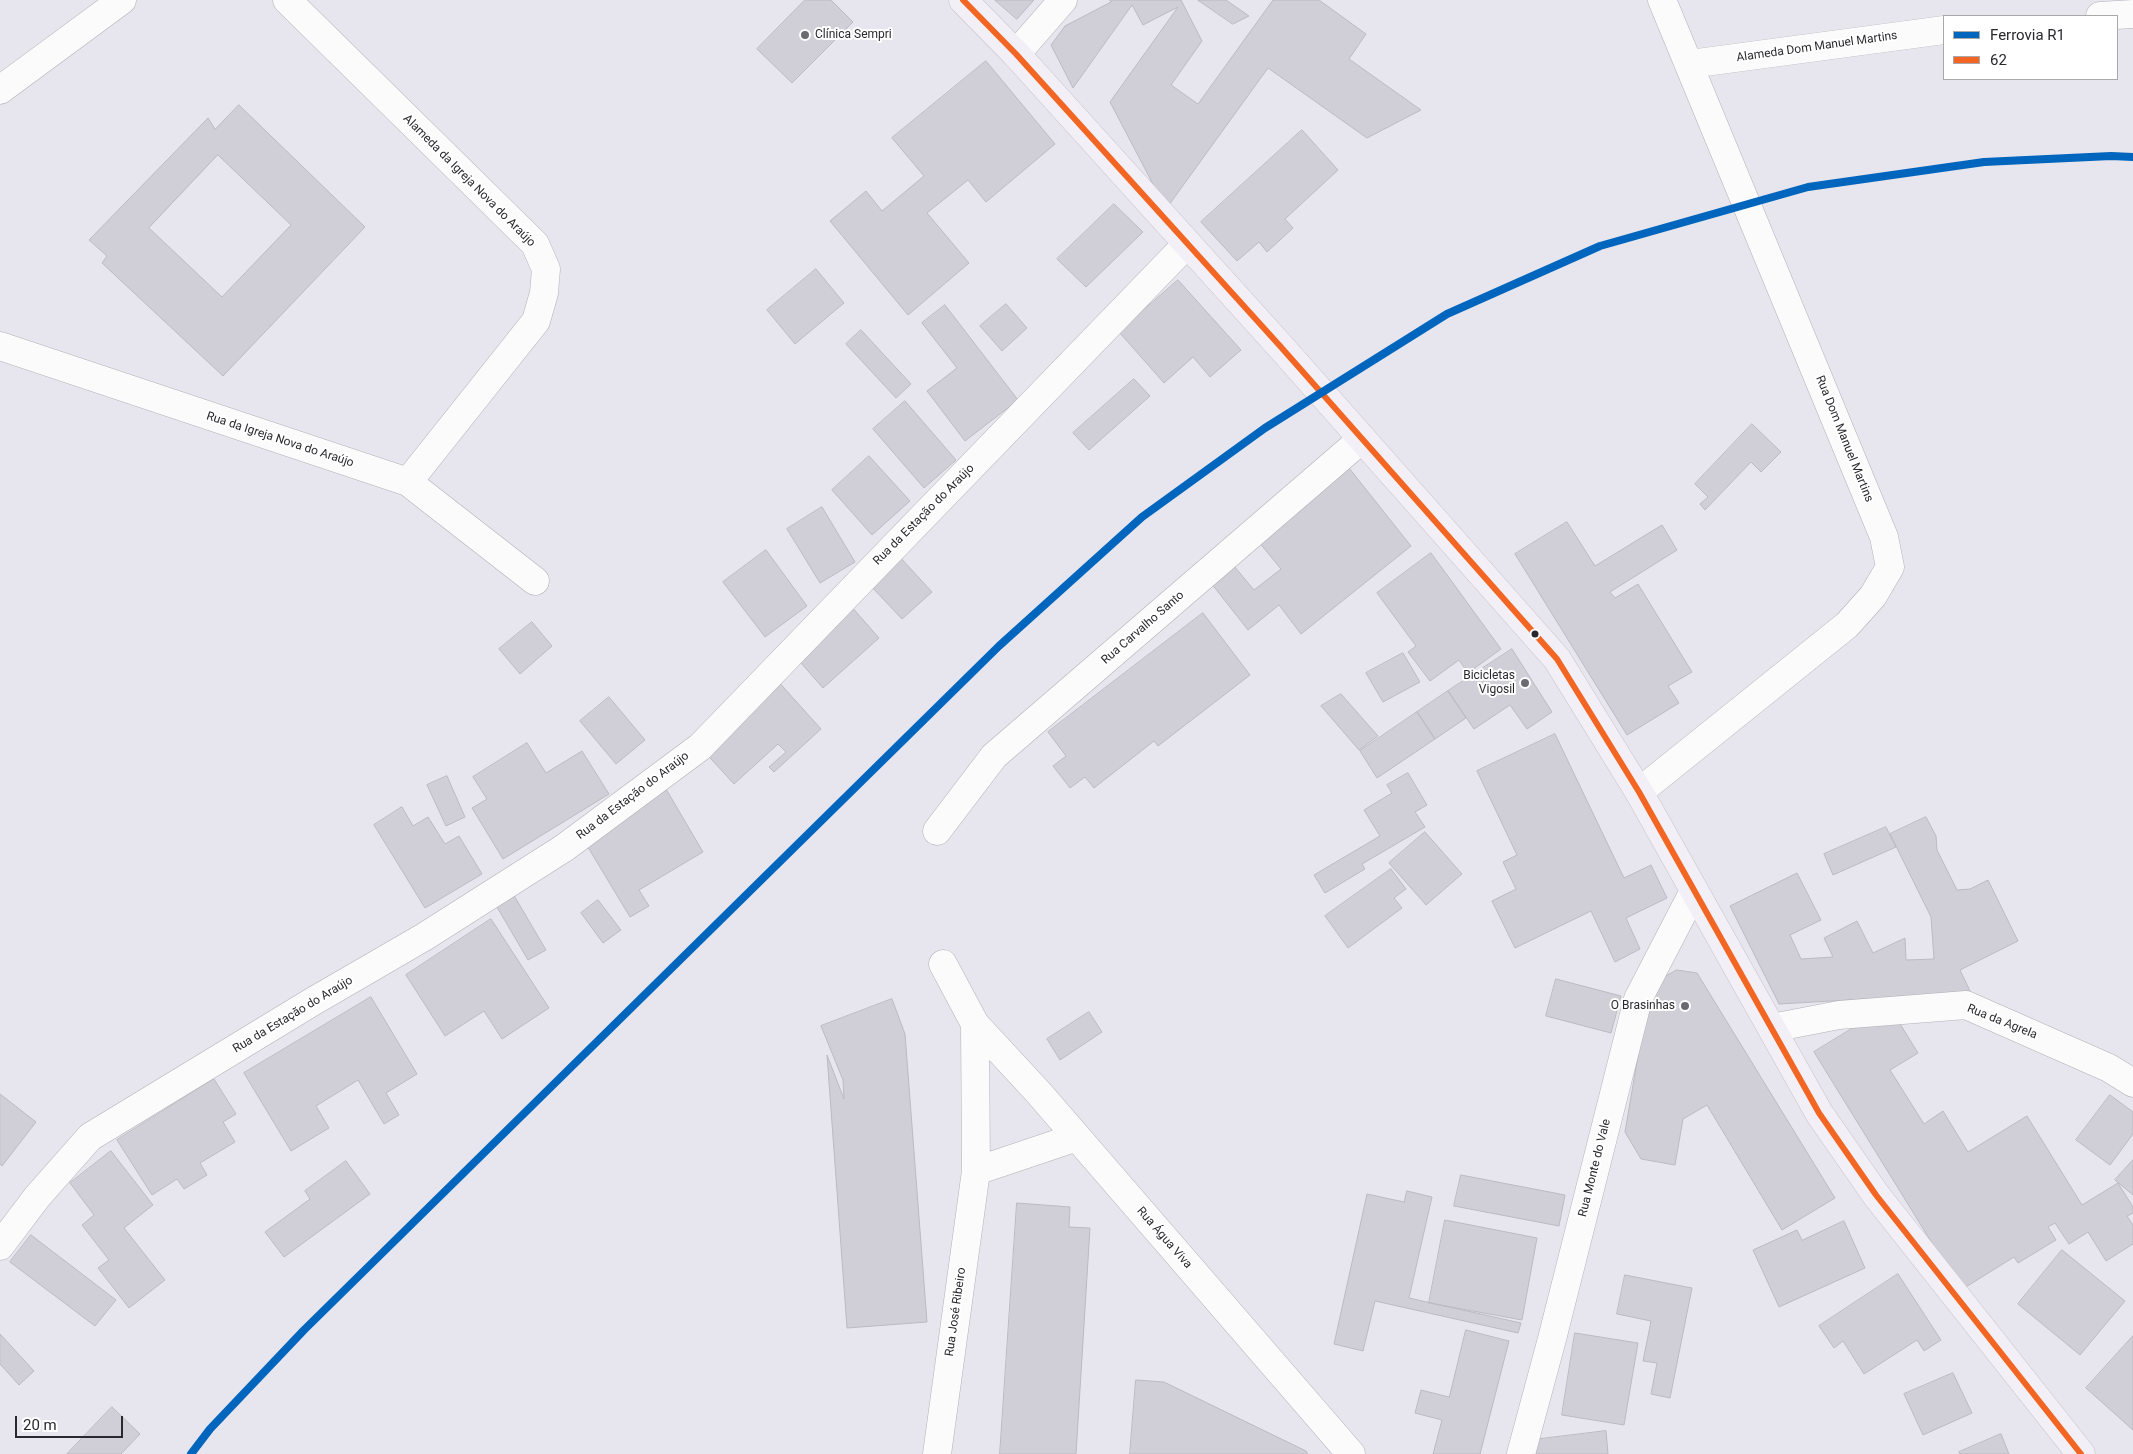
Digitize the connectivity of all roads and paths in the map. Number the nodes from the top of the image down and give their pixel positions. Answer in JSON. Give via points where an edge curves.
{"nodes":[{"id":1,"x":122,"y":0,"type":"edge"},
{"id":2,"x":287,"y":0,"type":"edge"},
{"id":3,"x":963,"y":0,"type":"edge"},
{"id":4,"x":1063,"y":0,"type":"edge"},
{"id":5,"x":1662,"y":0,"type":"edge"},
{"id":6,"x":2133,"y":14,"type":"edge"},
{"id":7,"x":2116,"y":15,"type":"edge"},
{"id":8,"x":1943,"y":30,"type":"edge"},
{"id":9,"x":1016,"y":54,"type":"junction"},
{"id":10,"x":1690,"y":64,"type":"junction"},
{"id":11,"x":0,"y":90,"type":"edge"},
{"id":12,"x":1187,"y":244,"type":"junction"},
{"id":13,"x":0,"y":346,"type":"edge"},
{"id":14,"x":1354,"y":430,"type":"junction"},
{"id":15,"x":408,"y":482,"type":"junction"},
{"id":16,"x":535,"y":581,"type":"dead end"},
{"id":17,"x":1639,"y":792,"type":"junction"},
{"id":18,"x":937,"y":830,"type":"dead end"},
{"id":19,"x":1694,"y":891,"type":"junction"},
{"id":20,"x":943,"y":964,"type":"dead end"},
{"id":21,"x":975,"y":1024,"type":"junction"},
{"id":22,"x":1772,"y":1028,"type":"junction"},
{"id":23,"x":2133,"y":1083,"type":"edge"},
{"id":24,"x":1077,"y":1137,"type":"junction"},
{"id":25,"x":976,"y":1171,"type":"junction"},
{"id":26,"x":0,"y":1246,"type":"edge"},
{"id":27,"x":937,"y":1454,"type":"edge"},
{"id":28,"x":1351,"y":1454,"type":"edge"},
{"id":29,"x":1521,"y":1454,"type":"edge"},
{"id":30,"x":2081,"y":1454,"type":"edge"}],
"edges":[{"from":1,"to":11,"type":"street"},
{"from":2,"to":15,"type":"street","name":"Alameda da Igreja Nova do Araújo","via":[[535,244],[546,269],[544,293],[536,321]]},
{"from":3,"to":9,"type":"main road"},
{"from":4,"to":9,"type":"street"},
{"from":5,"to":10,"type":"street","name":"Rua Dom Manuel Martins"},
{"from":6,"to":7,"type":"street"},
{"from":8,"to":10,"type":"street","name":"Alameda Dom Manuel Martins"},
{"from":9,"to":12,"type":"main road"},
{"from":10,"to":17,"type":"street","name":"Rua Dom Manuel Martins","via":[[1884,537],[1890,567],[1873,596],[1848,625]]},
{"from":12,"to":14,"type":"main road"},
{"from":12,"to":26,"type":"street","name":"Rua da Estação do Araújo","via":[[700,747],[564,848],[424,937],[90,1137],[37,1197]]},
{"from":13,"to":15,"type":"street","name":"Rua da Igreja Nova do Araújo"},
{"from":14,"to":17,"type":"main road","via":[[1558,659]]},
{"from":14,"to":18,"type":"street","name":"Rua Carvalho Santo","via":[[994,756]]},
{"from":15,"to":16,"type":"street","name":"Rua da Igreja Nova do Araújo"},
{"from":17,"to":19,"type":"main road"},
{"from":19,"to":22,"type":"main road"},
{"from":19,"to":29,"type":"street","name":"Rua Monte do Vale","via":[[1638,999]]},
{"from":20,"to":21,"type":"street","name":"Rua José Ribeiro"},
{"from":21,"to":24,"type":"street","name":"Rua Água Viva"},
{"from":21,"to":25,"type":"street","name":"Rua José Ribeiro"},
{"from":22,"to":23,"type":"street","name":"Rua da Agrela","via":[[1839,1015],[1966,1005],[2109,1068]]},
{"from":22,"to":30,"type":"main road","via":[[1819,1113],[1876,1195]]},
{"from":24,"to":25,"type":"street"},
{"from":24,"to":28,"type":"street","name":"Rua Água Viva"},
{"from":25,"to":27,"type":"street","name":"Rua José Ribeiro"}]}
